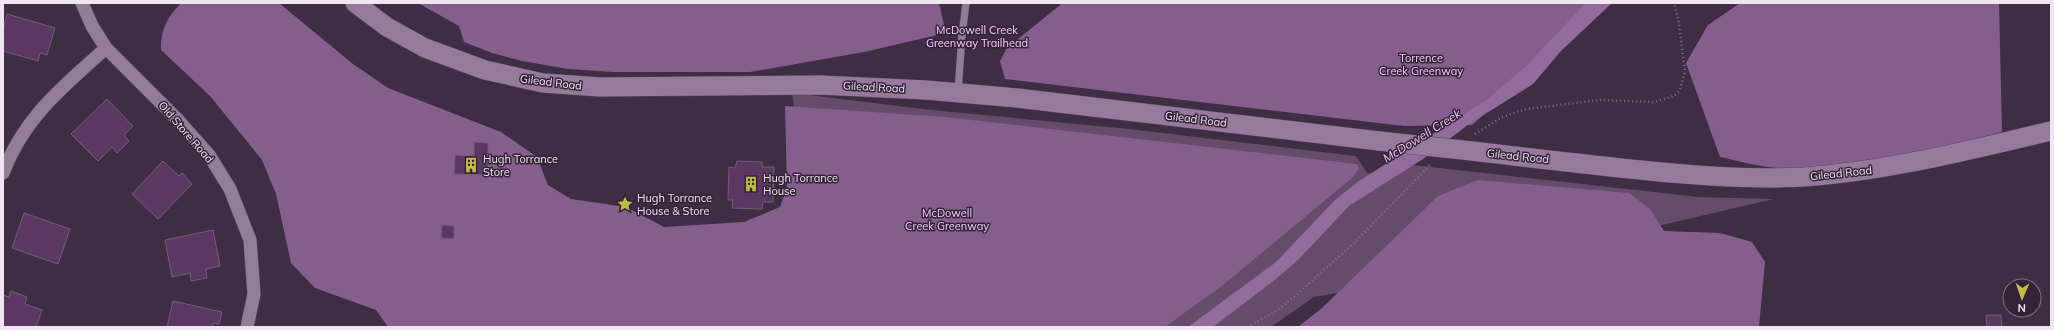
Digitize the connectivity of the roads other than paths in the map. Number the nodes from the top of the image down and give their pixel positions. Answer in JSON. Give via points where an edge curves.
{"nodes":[{"id":1,"x":82,"y":3,"type":"edge"},
{"id":2,"x":355,"y":3,"type":"edge"},
{"id":3,"x":966,"y":3,"type":"edge"},
{"id":4,"x":106,"y":48,"type":"junction"},
{"id":5,"x":958,"y":92,"type":"junction"},
{"id":6,"x":2051,"y":131,"type":"edge"},
{"id":7,"x":3,"y":173,"type":"edge"},
{"id":8,"x":247,"y":327,"type":"edge"}],
"edges":[{"from":1,"to":4,"type":"street","name":"Old Store Road"},
{"from":2,"to":5,"type":"main road","name":"Gilead Road","via":[[386,27],[425,48],[480,68],[543,83],[600,87],[820,85]]},
{"from":3,"to":5,"type":"lane"},
{"from":4,"to":7,"type":"street","via":[[38,112],[7,162]]},
{"from":4,"to":8,"type":"street","name":"Old Store Road","via":[[209,155],[230,189],[250,240],[254,294]]},
{"from":5,"to":6,"type":"main road","name":"Gilead Road","bridge":true,"via":[[1379,141],[1736,178],[1802,177],[1860,172],[1923,161]]}]}
